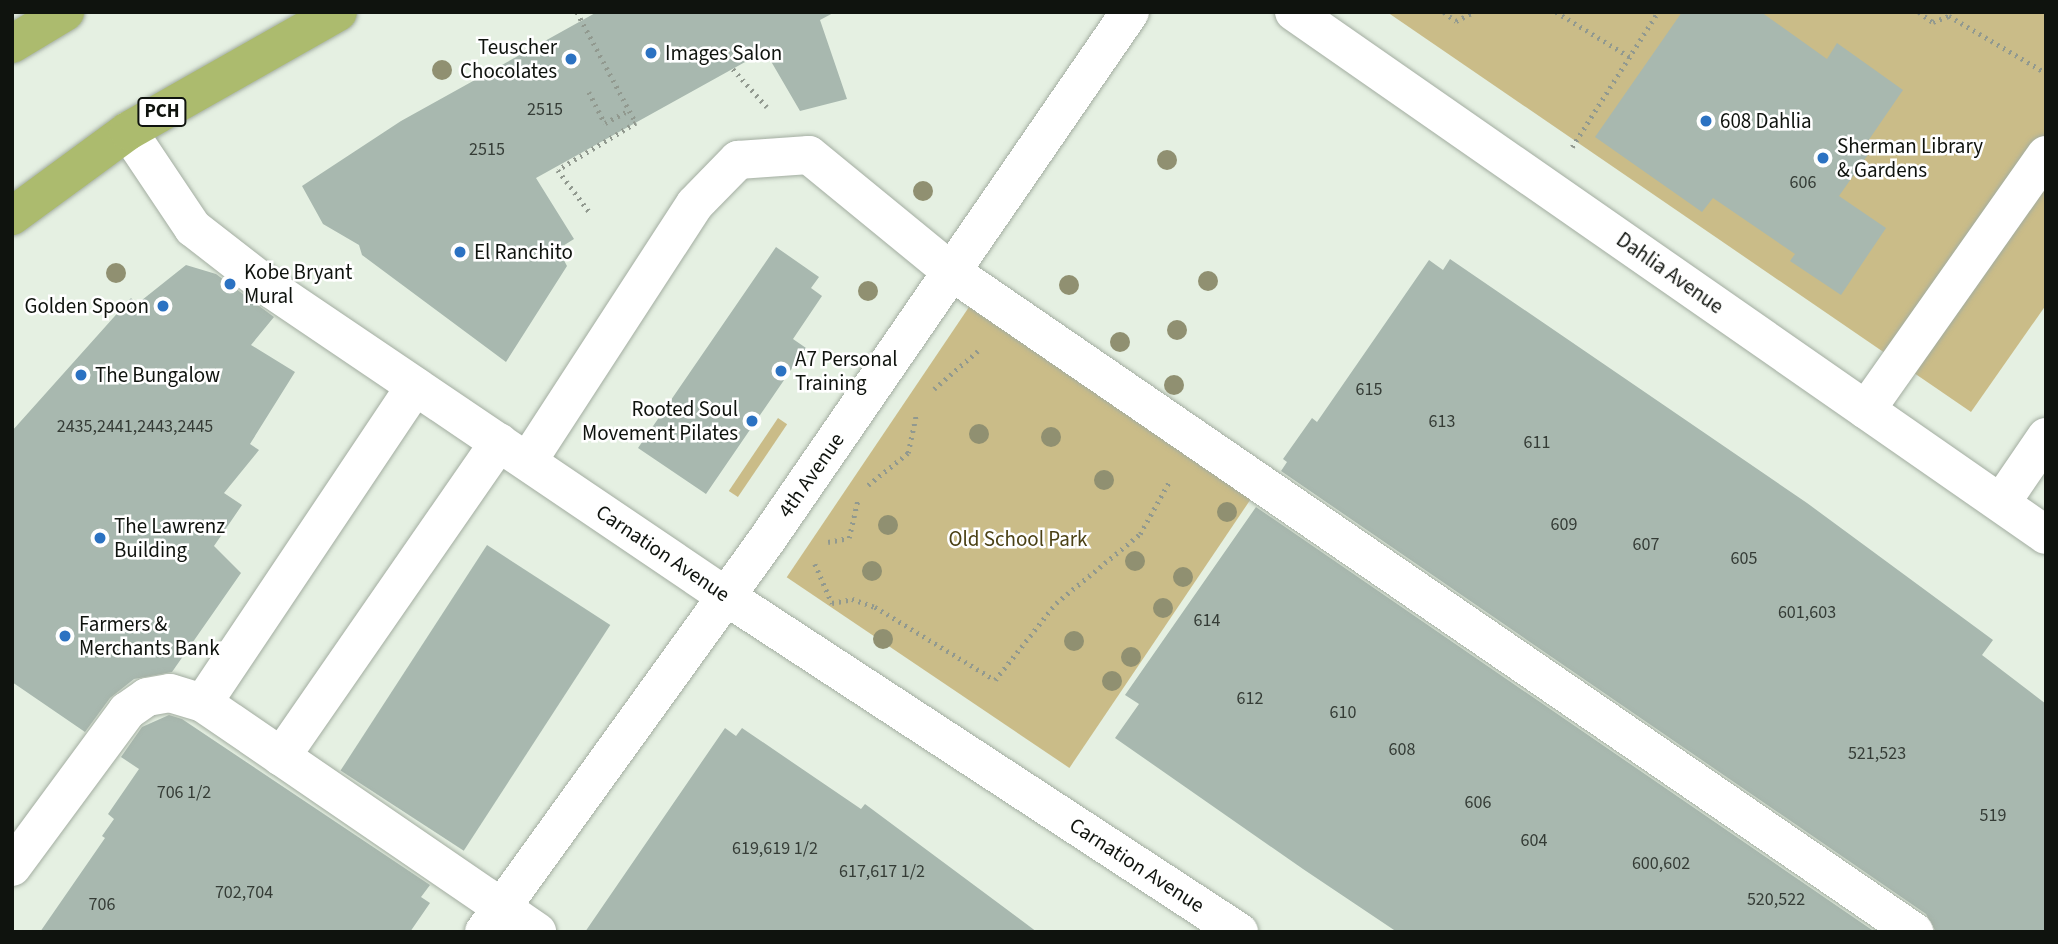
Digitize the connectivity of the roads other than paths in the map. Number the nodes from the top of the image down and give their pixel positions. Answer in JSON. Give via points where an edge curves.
{"nodes":[{"id":1,"x":65,"y":12,"type":"edge"},
{"id":2,"x":338,"y":12,"type":"edge"},
{"id":3,"x":1130,"y":12,"type":"edge"},
{"id":4,"x":1294,"y":12,"type":"edge"},
{"id":5,"x":12,"y":44,"type":"edge"},
{"id":6,"x":128,"y":131,"type":"junction"},
{"id":7,"x":2046,"y":155,"type":"edge"},
{"id":8,"x":12,"y":216,"type":"edge"},
{"id":9,"x":951,"y":272,"type":"junction"},
{"id":10,"x":415,"y":386,"type":"junction"},
{"id":11,"x":1866,"y":410,"type":"junction"},
{"id":12,"x":2046,"y":437,"type":"edge"},
{"id":13,"x":513,"y":451,"type":"junction"},
{"id":14,"x":2001,"y":503,"type":"junction"},
{"id":15,"x":2046,"y":535,"type":"edge"},
{"id":16,"x":727,"y":597,"type":"junction"},
{"id":17,"x":202,"y":703,"type":"junction"},
{"id":18,"x":281,"y":757,"type":"junction"},
{"id":19,"x":12,"y":867,"type":"edge"},
{"id":20,"x":492,"y":919,"type":"edge"},
{"id":21,"x":537,"y":932,"type":"edge"},
{"id":22,"x":1239,"y":932,"type":"edge"},
{"id":23,"x":1914,"y":932,"type":"edge"}],
"edges":[{"from":1,"to":5,"type":"highway"},
{"from":2,"to":6,"type":"highway","number":"PCH"},
{"from":3,"to":9,"type":"street","name":"4th Avenue"},
{"from":4,"to":11,"type":"street","name":"Dahlia Avenue"},
{"from":6,"to":8,"type":"highway","number":"PCH"},
{"from":6,"to":10,"type":"street","name":"Carnation Avenue","via":[[199,234]]},
{"from":7,"to":11,"type":"street"},
{"from":9,"to":13,"type":"street","via":[[809,155],[738,160],[695,204]]},
{"from":9,"to":16,"type":"street","name":"4th Avenue"},
{"from":9,"to":23,"type":"street"},
{"from":10,"to":13,"type":"street","name":"Carnation Avenue"},
{"from":10,"to":17,"type":"street"},
{"from":11,"to":14,"type":"street","name":"Dahlia Avenue"},
{"from":12,"to":14,"type":"street"},
{"from":13,"to":16,"type":"street","name":"Carnation Avenue"},
{"from":13,"to":18,"type":"street"},
{"from":14,"to":15,"type":"street","name":"Dahlia Avenue"},
{"from":16,"to":20,"type":"street","name":"4th Avenue"},
{"from":16,"to":22,"type":"street","name":"Carnation Avenue"},
{"from":17,"to":18,"type":"street"},
{"from":17,"to":19,"type":"street","via":[[170,693],[147,697],[127,711]]},
{"from":18,"to":20,"type":"street"},
{"from":20,"to":21,"type":"street"}]}
